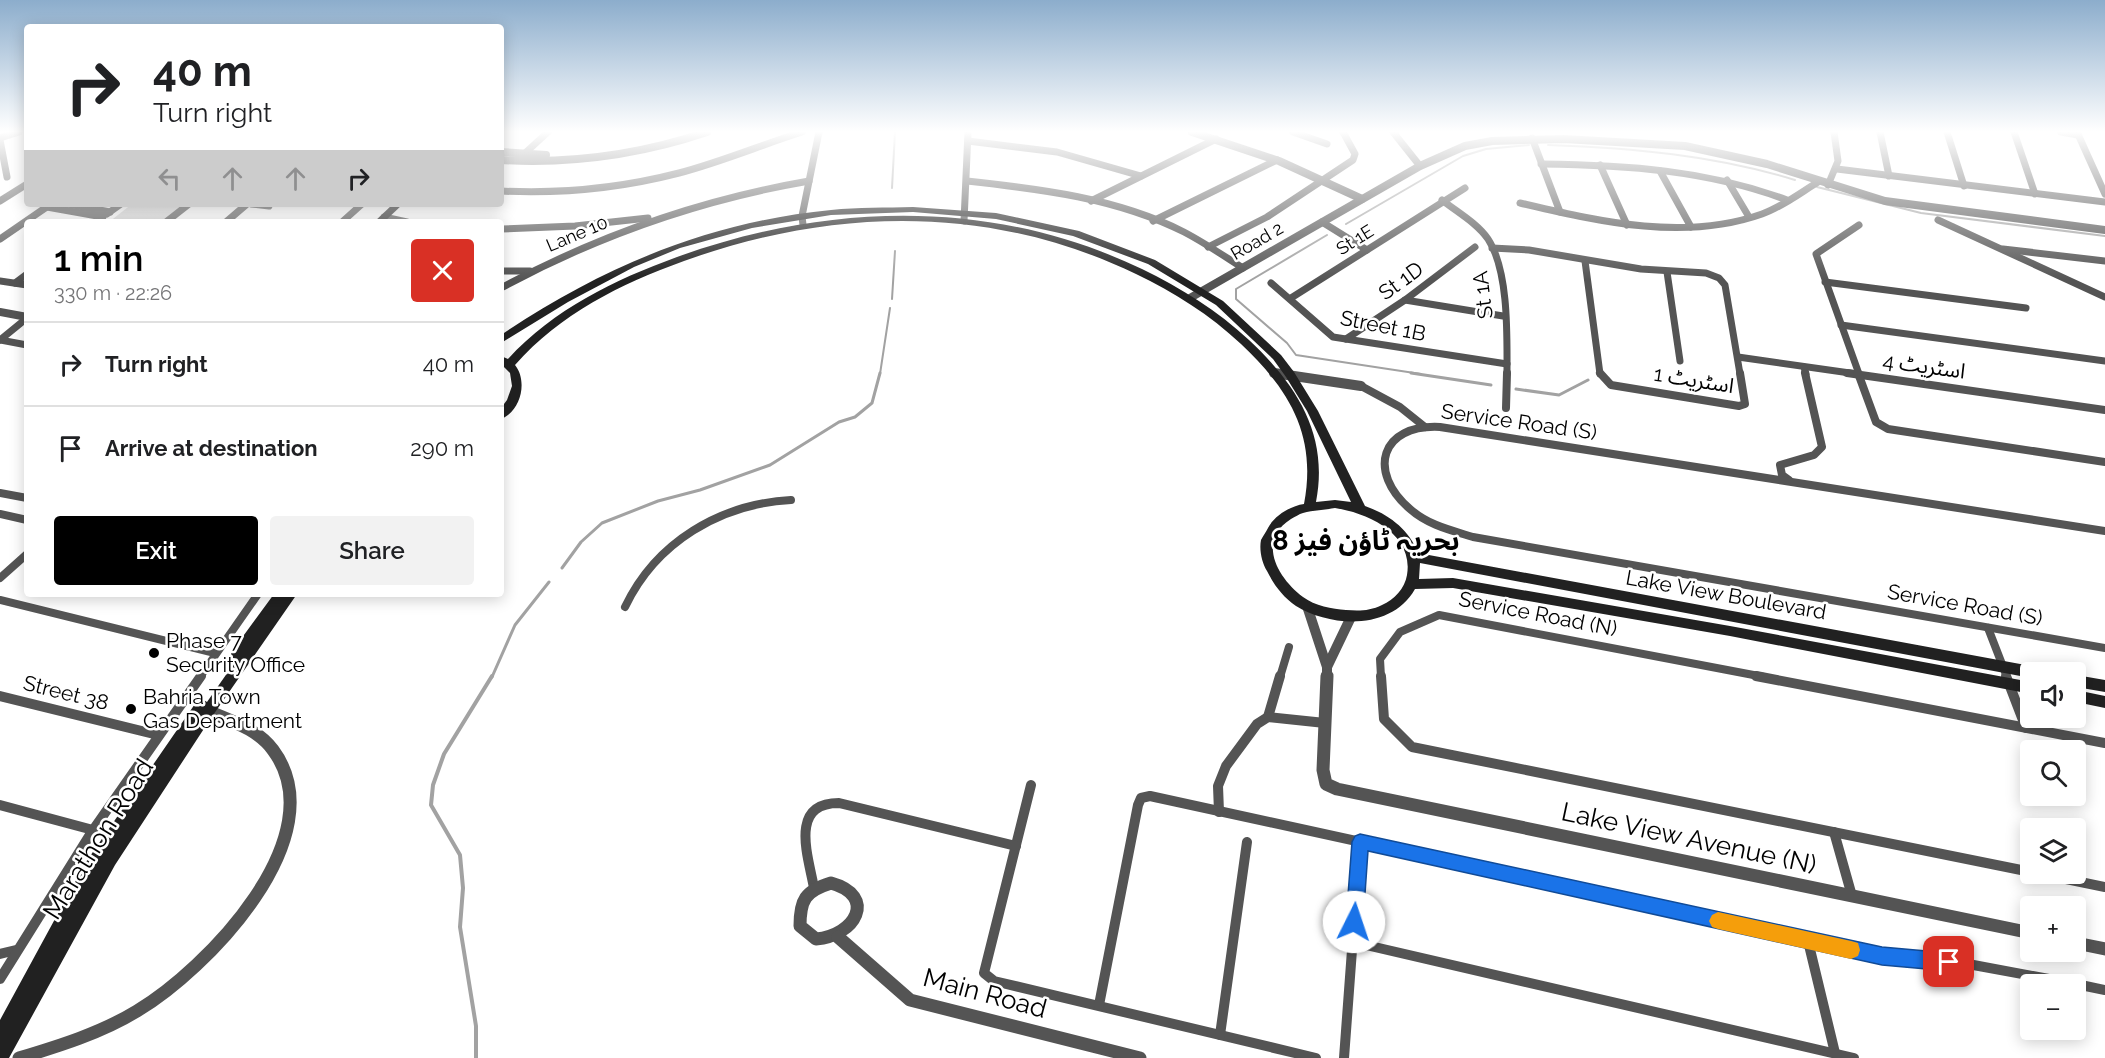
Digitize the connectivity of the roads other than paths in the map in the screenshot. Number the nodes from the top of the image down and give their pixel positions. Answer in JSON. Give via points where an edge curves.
{"nodes":[{"id":1,"x":640,"y":181,"type":"edge"},
{"id":2,"x":806,"y":181,"type":"edge"},
{"id":3,"x":809,"y":181,"type":"edge"},
{"id":4,"x":966,"y":181,"type":"edge"},
{"id":5,"x":969,"y":181,"type":"edge"},
{"id":6,"x":1130,"y":181,"type":"edge"},
{"id":7,"x":1233,"y":181,"type":"edge"},
{"id":8,"x":1321,"y":181,"type":"edge"},
{"id":9,"x":1329,"y":181,"type":"edge"},
{"id":10,"x":1393,"y":181,"type":"edge"},
{"id":11,"x":1548,"y":181,"type":"edge"},
{"id":12,"x":1607,"y":181,"type":"edge"},
{"id":13,"x":1666,"y":181,"type":"edge"},
{"id":14,"x":1728,"y":181,"type":"edge"},
{"id":15,"x":1731,"y":181,"type":"edge"},
{"id":16,"x":1830,"y":181,"type":"edge"},
{"id":17,"x":1929,"y":181,"type":"edge"},
{"id":18,"x":1963,"y":181,"type":"edge"},
{"id":19,"x":2031,"y":181,"type":"edge"},
{"id":20,"x":1818,"y":182,"type":"joint"},
{"id":21,"x":1828,"y":185,"type":"junction"},
{"id":22,"x":24,"y":186,"type":"edge"},
{"id":23,"x":1964,"y":186,"type":"junction"},
{"id":24,"x":1465,"y":188,"type":"dead end"},
{"id":25,"x":504,"y":190,"type":"edge"},
{"id":26,"x":2035,"y":194,"type":"junction"},
{"id":27,"x":1362,"y":199,"type":"junction"},
{"id":28,"x":1442,"y":200,"type":"junction"},
{"id":29,"x":1787,"y":200,"type":"junction"},
{"id":30,"x":0,"y":201,"type":"edge"},
{"id":31,"x":1090,"y":201,"type":"junction"},
{"id":32,"x":1520,"y":202,"type":"dead end"},
{"id":33,"x":2105,"y":202,"type":"edge"},
{"id":34,"x":48,"y":207,"type":"edge"},
{"id":35,"x":53,"y":207,"type":"edge"},
{"id":36,"x":84,"y":207,"type":"edge"},
{"id":37,"x":117,"y":207,"type":"edge"},
{"id":38,"x":185,"y":207,"type":"edge"},
{"id":39,"x":245,"y":207,"type":"edge"},
{"id":40,"x":359,"y":207,"type":"edge"},
{"id":41,"x":395,"y":207,"type":"edge"},
{"id":42,"x":110,"y":212,"type":"junction"},
{"id":43,"x":1560,"y":212,"type":"junction"},
{"id":44,"x":964,"y":217,"type":"junction"},
{"id":45,"x":1749,"y":217,"type":"junction"},
{"id":46,"x":654,"y":218,"type":"junction"},
{"id":47,"x":30,"y":219,"type":"edge"},
{"id":48,"x":96,"y":219,"type":"edge"},
{"id":49,"x":101,"y":219,"type":"edge"},
{"id":50,"x":170,"y":219,"type":"edge"},
{"id":51,"x":230,"y":219,"type":"edge"},
{"id":52,"x":345,"y":219,"type":"edge"},
{"id":53,"x":382,"y":219,"type":"edge"},
{"id":54,"x":802,"y":220,"type":"junction"},
{"id":55,"x":1153,"y":220,"type":"junction"},
{"id":56,"x":1938,"y":220,"type":"dead end"},
{"id":57,"x":1322,"y":222,"type":"junction"},
{"id":58,"x":24,"y":223,"type":"edge"},
{"id":59,"x":1627,"y":225,"type":"junction"},
{"id":60,"x":1858,"y":225,"type":"dead end"},
{"id":61,"x":1691,"y":227,"type":"junction"},
{"id":62,"x":504,"y":229,"type":"edge"},
{"id":63,"x":2105,"y":231,"type":"edge"},
{"id":64,"x":0,"y":239,"type":"edge"},
{"id":65,"x":1208,"y":247,"type":"junction"},
{"id":66,"x":1474,"y":247,"type":"dead end"},
{"id":67,"x":1994,"y":247,"type":"junction"},
{"id":68,"x":1492,"y":248,"type":"junction"},
{"id":69,"x":1367,"y":250,"type":"junction"},
{"id":70,"x":1585,"y":261,"type":"junction"},
{"id":71,"x":2105,"y":261,"type":"edge"},
{"id":72,"x":1243,"y":268,"type":"junction"},
{"id":73,"x":504,"y":271,"type":"edge"},
{"id":74,"x":533,"y":271,"type":"junction"},
{"id":75,"x":1667,"y":272,"type":"junction"},
{"id":76,"x":24,"y":276,"type":"edge"},
{"id":77,"x":0,"y":281,"type":"edge"},
{"id":78,"x":1825,"y":282,"type":"junction"},
{"id":79,"x":15,"y":283,"type":"junction"},
{"id":80,"x":1271,"y":283,"type":"dead end"},
{"id":81,"x":24,"y":284,"type":"edge"},
{"id":82,"x":504,"y":286,"type":"edge"},
{"id":83,"x":1203,"y":291,"type":"junction"},
{"id":84,"x":2105,"y":297,"type":"edge"},
{"id":85,"x":1190,"y":298,"type":"junction"},
{"id":86,"x":1291,"y":298,"type":"junction"},
{"id":87,"x":1405,"y":300,"type":"junction"},
{"id":88,"x":2026,"y":308,"type":"dead end"},
{"id":89,"x":0,"y":312,"type":"edge"},
{"id":90,"x":24,"y":316,"type":"edge"},
{"id":91,"x":1503,"y":316,"type":"junction"},
{"id":92,"x":24,"y":320,"type":"edge"},
{"id":93,"x":1841,"y":325,"type":"junction"},
{"id":94,"x":504,"y":338,"type":"edge"},
{"id":95,"x":1346,"y":339,"type":"junction"},
{"id":96,"x":0,"y":340,"type":"edge"},
{"id":97,"x":24,"y":344,"type":"edge"},
{"id":98,"x":1738,"y":357,"type":"junction"},
{"id":99,"x":506,"y":361,"type":"edge"},
{"id":100,"x":1680,"y":361,"type":"dead end"},
{"id":101,"x":2105,"y":361,"type":"edge"},
{"id":102,"x":1507,"y":364,"type":"junction"},
{"id":103,"x":1803,"y":367,"type":"junction"},
{"id":104,"x":1274,"y":373,"type":"junction"},
{"id":105,"x":1859,"y":374,"type":"junction"},
{"id":106,"x":1292,"y":376,"type":"junction"},
{"id":107,"x":1361,"y":386,"type":"joint"},
{"id":108,"x":1506,"y":408,"type":"dead end"},
{"id":109,"x":2105,"y":410,"type":"edge"},
{"id":110,"x":504,"y":411,"type":"edge"},
{"id":111,"x":1425,"y":427,"type":"junction"},
{"id":112,"x":2105,"y":462,"type":"edge"},
{"id":113,"x":1789,"y":480,"type":"junction"},
{"id":114,"x":0,"y":493,"type":"edge"},
{"id":115,"x":24,"y":497,"type":"edge"},
{"id":116,"x":791,"y":500,"type":"dead end"},
{"id":117,"x":1310,"y":505,"type":"junction"},
{"id":118,"x":1360,"y":509,"type":"junction"},
{"id":119,"x":0,"y":514,"type":"edge"},
{"id":120,"x":24,"y":519,"type":"edge"},
{"id":121,"x":2105,"y":531,"type":"edge"},
{"id":122,"x":24,"y":557,"type":"edge"},
{"id":123,"x":1413,"y":557,"type":"junction"},
{"id":124,"x":0,"y":578,"type":"edge"},
{"id":125,"x":1413,"y":584,"type":"junction"},
{"id":126,"x":256,"y":597,"type":"edge"},
{"id":127,"x":279,"y":597,"type":"edge"},
{"id":128,"x":289,"y":597,"type":"edge"},
{"id":129,"x":0,"y":600,"type":"edge"},
{"id":130,"x":1307,"y":606,"type":"junction"},
{"id":131,"x":625,"y":607,"type":"dead end"},
{"id":132,"x":1351,"y":617,"type":"junction"},
{"id":133,"x":1988,"y":628,"type":"junction"},
{"id":134,"x":1289,"y":647,"type":"dead end"},
{"id":135,"x":2105,"y":648,"type":"edge"},
{"id":136,"x":215,"y":653,"type":"junction"},
{"id":137,"x":1327,"y":667,"type":"junction"},
{"id":138,"x":2003,"y":667,"type":"junction"},
{"id":139,"x":2020,"y":670,"type":"edge"},
{"id":140,"x":2086,"y":683,"type":"edge"},
{"id":141,"x":2009,"y":684,"type":"junction"},
{"id":142,"x":2020,"y":686,"type":"edge"},
{"id":143,"x":2105,"y":686,"type":"edge"},
{"id":144,"x":0,"y":696,"type":"edge"},
{"id":145,"x":2086,"y":698,"type":"edge"},
{"id":146,"x":2105,"y":702,"type":"edge"},
{"id":147,"x":208,"y":711,"type":"junction"},
{"id":148,"x":2020,"y":712,"type":"edge"},
{"id":149,"x":1268,"y":717,"type":"junction"},
{"id":150,"x":1325,"y":723,"type":"junction"},
{"id":151,"x":2020,"y":727,"type":"edge"},
{"id":152,"x":2026,"y":728,"type":"edge"},
{"id":153,"x":158,"y":735,"type":"junction"},
{"id":154,"x":2105,"y":743,"type":"edge"},
{"id":155,"x":1031,"y":785,"type":"dead end"},
{"id":156,"x":0,"y":805,"type":"edge"},
{"id":157,"x":1219,"y":812,"type":"junction"},
{"id":158,"x":93,"y":830,"type":"junction"},
{"id":159,"x":1834,"y":832,"type":"junction"},
{"id":160,"x":1247,"y":842,"type":"dead end"},
{"id":161,"x":1360,"y":842,"type":"junction"},
{"id":162,"x":1016,"y":846,"type":"junction"},
{"id":163,"x":2020,"y":870,"type":"edge"},
{"id":164,"x":2086,"y":883,"type":"edge"},
{"id":165,"x":2105,"y":887,"type":"edge"},
{"id":166,"x":814,"y":888,"type":"junction"},
{"id":167,"x":1852,"y":896,"type":"junction"},
{"id":168,"x":2020,"y":931,"type":"edge"},
{"id":169,"x":838,"y":937,"type":"junction"},
{"id":170,"x":1808,"y":941,"type":"junction"},
{"id":171,"x":1353,"y":942,"type":"junction"},
{"id":172,"x":2086,"y":945,"type":"edge"},
{"id":173,"x":2105,"y":949,"type":"edge"},
{"id":174,"x":16,"y":950,"type":"junction"},
{"id":175,"x":0,"y":954,"type":"edge"},
{"id":176,"x":2022,"y":974,"type":"edge"},
{"id":177,"x":0,"y":979,"type":"edge"},
{"id":178,"x":2086,"y":986,"type":"edge"},
{"id":179,"x":2105,"y":990,"type":"edge"},
{"id":180,"x":1099,"y":1005,"type":"junction"},
{"id":181,"x":1220,"y":1035,"type":"junction"},
{"id":182,"x":0,"y":1037,"type":"edge"},
{"id":183,"x":1835,"y":1053,"type":"junction"},
{"id":184,"x":0,"y":1058,"type":"edge"},
{"id":185,"x":19,"y":1058,"type":"edge"},
{"id":186,"x":1140,"y":1058,"type":"edge"},
{"id":187,"x":1316,"y":1058,"type":"edge"},
{"id":188,"x":1344,"y":1058,"type":"edge"},
{"id":189,"x":1854,"y":1058,"type":"edge"}],
"edges":[{"from":1,"to":25,"type":"street","via":[[562,191]]},
{"from":2,"to":46,"type":"street","name":"Lane 10","via":[[774,186]]},
{"from":3,"to":54,"type":"street"},
{"from":4,"to":44,"type":"street"},
{"from":5,"to":31,"type":"street","via":[[1040,189]]},
{"from":6,"to":31,"type":"street"},
{"from":7,"to":55,"type":"street"},
{"from":8,"to":65,"type":"street","via":[[1268,217]]},
{"from":9,"to":27,"type":"street"},
{"from":10,"to":27,"type":"street","name":"Road 2"},
{"from":11,"to":43,"type":"street"},
{"from":12,"to":59,"type":"street"},
{"from":13,"to":61,"type":"street"},
{"from":14,"to":45,"type":"street"},
{"from":15,"to":29,"type":"street"},
{"from":16,"to":21,"type":"street"},
{"from":17,"to":23,"type":"street"},
{"from":18,"to":23,"type":"street"},
{"from":19,"to":26,"type":"street"},
{"from":20,"to":21,"type":"street","name":"Road 2"},
{"from":20,"to":29,"type":"street"},
{"from":21,"to":63,"type":"street","name":"Road 2","via":[[1926,208]]},
{"from":22,"to":30,"type":"street"},
{"from":23,"to":26,"type":"street"},
{"from":24,"to":28,"type":"street","name":"St 1E"},
{"from":26,"to":33,"type":"street"},
{"from":27,"to":57,"type":"street","name":"Road 2"},
{"from":28,"to":68,"type":"street","name":"St 1A","via":[[1489,239]]},
{"from":28,"to":69,"type":"street","name":"St 1E"},
{"from":29,"to":45,"type":"street"},
{"from":31,"to":55,"type":"street"},
{"from":32,"to":43,"type":"street"},
{"from":34,"to":47,"type":"street"},
{"from":35,"to":48,"type":"street"},
{"from":36,"to":42,"type":"street"},
{"from":37,"to":42,"type":"street"},
{"from":38,"to":50,"type":"street"},
{"from":39,"to":51,"type":"street"},
{"from":40,"to":52,"type":"street"},
{"from":41,"to":53,"type":"main road"},
{"from":42,"to":49,"type":"street"},
{"from":43,"to":59,"type":"street"},
{"from":44,"to":54,"type":"main road"},
{"from":44,"to":83,"type":"main road","via":[[1031,223],[1092,240],[1146,261]]},
{"from":44,"to":85,"type":"main road","via":[[1095,250]]},
{"from":45,"to":61,"type":"street"},
{"from":46,"to":62,"type":"street"},
{"from":46,"to":74,"type":"street","name":"Lane 10"},
{"from":54,"to":94,"type":"main road","via":[[728,231],[650,257],[590,285]]},
{"from":54,"to":99,"type":"main road","via":[[706,249],[624,282],[535,335]]},
{"from":55,"to":65,"type":"street"},
{"from":56,"to":67,"type":"street"},
{"from":57,"to":69,"type":"street"},
{"from":57,"to":72,"type":"street","name":"Road 2"},
{"from":58,"to":64,"type":"street"},
{"from":59,"to":61,"type":"street"},
{"from":60,"to":78,"type":"street","via":[[1816,254]]},
{"from":65,"to":72,"type":"street"},
{"from":66,"to":87,"type":"street","name":"St 1D"},
{"from":67,"to":71,"type":"street"},
{"from":67,"to":84,"type":"street"},
{"from":68,"to":70,"type":"street","name":"اسٹریٹ 1","via":[[1529,250]]},
{"from":68,"to":91,"type":"street","name":"St 1A"},
{"from":69,"to":86,"type":"street","name":"St 1E"},
{"from":70,"to":75,"type":"street","name":"اسٹریٹ 1"},
{"from":70,"to":98,"type":"street","name":"اسٹریٹ 1","via":[[1600,376],[1604,381],[1739,406],[1744,404],[1745,397]]},
{"from":72,"to":83,"type":"street","name":"Road 2"},
{"from":73,"to":74,"type":"street"},
{"from":74,"to":82,"type":"street","name":"Lane 10"},
{"from":75,"to":98,"type":"street","name":"اسٹریٹ 1","via":[[1706,273],[1725,285]]},
{"from":75,"to":100,"type":"street"},
{"from":76,"to":79,"type":"street"},
{"from":77,"to":79,"type":"street"},
{"from":78,"to":88,"type":"street"},
{"from":78,"to":93,"type":"street"},
{"from":79,"to":81,"type":"street"},
{"from":80,"to":86,"type":"street","name":"Street 1B"},
{"from":83,"to":85,"type":"street","name":"Road 2"},
{"from":83,"to":106,"type":"main road","via":[[1259,339]]},
{"from":85,"to":104,"type":"main road","via":[[1218,317]]},
{"from":86,"to":95,"type":"street","name":"Street 1B","via":[[1334,337]]},
{"from":87,"to":91,"type":"street"},
{"from":87,"to":95,"type":"street","name":"St 1D"},
{"from":89,"to":90,"type":"street"},
{"from":91,"to":102,"type":"street","name":"St 1A"},
{"from":92,"to":96,"type":"street"},
{"from":93,"to":101,"type":"street"},
{"from":93,"to":105,"type":"street"},
{"from":95,"to":102,"type":"street","name":"Street 1B"},
{"from":96,"to":97,"type":"street"},
{"from":98,"to":103,"type":"street","name":"اسٹریٹ 4"},
{"from":99,"to":110,"type":"main road","via":[[517,373],[519,383],[517,394]]},
{"from":102,"to":108,"type":"street","name":"St 1A"},
{"from":103,"to":105,"type":"street","name":"اسٹریٹ 4"},
{"from":103,"to":113,"type":"street","via":[[1822,447],[1809,458],[1780,465],[1782,475]]},
{"from":104,"to":106,"type":"street"},
{"from":104,"to":117,"type":"main road","via":[[1313,444],[1317,472]]},
{"from":105,"to":109,"type":"street","name":"اسٹریٹ 4"},
{"from":105,"to":112,"type":"street","via":[[1876,422],[1881,426]]},
{"from":106,"to":107,"type":"street"},
{"from":106,"to":118,"type":"main road"},
{"from":107,"to":111,"type":"street","via":[[1400,407]]},
{"from":111,"to":113,"type":"street","name":"Service Road (S)"},
{"from":111,"to":133,"type":"street","name":"Service Road (S)","via":[[1403,432],[1389,447],[1383,463],[1396,497],[1418,516],[1440,527],[1473,537]]},
{"from":113,"to":121,"type":"street","name":"Service Road (S)"},
{"from":114,"to":115,"type":"street"},
{"from":116,"to":131,"type":"street","via":[[747,505],[681,540],[651,567],[631,592]]},
{"from":117,"to":118,"type":"main road"},
{"from":117,"to":130,"type":"main road","via":[[1284,516],[1268,536],[1266,548],[1267,561],[1280,586]]},
{"from":118,"to":123,"type":"main road","via":[[1394,528]]},
{"from":119,"to":120,"type":"street"},
{"from":122,"to":124,"type":"street"},
{"from":123,"to":125,"type":"main road"},
{"from":123,"to":138,"type":"main road","name":"Lake View Boulevard"},
{"from":125,"to":132,"type":"main road","via":[[1390,608]]},
{"from":125,"to":141,"type":"main road","name":"Lake View Boulevard","via":[[1453,583]]},
{"from":126,"to":136,"type":"street"},
{"from":127,"to":182,"type":"main road","name":"Marathon Road","via":[[92,867]]},
{"from":128,"to":147,"type":"main road","name":"Marathon Road"},
{"from":129,"to":136,"type":"street"},
{"from":130,"to":132,"type":"main road"},
{"from":130,"to":137,"type":"street"},
{"from":132,"to":137,"type":"street"},
{"from":133,"to":135,"type":"street","name":"Service Road (S)"},
{"from":133,"to":138,"type":"street"},
{"from":134,"to":149,"type":"street"},
{"from":136,"to":153,"type":"street"},
{"from":137,"to":150,"type":"street"},
{"from":138,"to":139,"type":"main road","name":"Lake View Boulevard"},
{"from":138,"to":141,"type":"street"},
{"from":140,"to":143,"type":"main road"},
{"from":141,"to":142,"type":"main road","name":"Lake View Boulevard"},
{"from":141,"to":148,"type":"street"},
{"from":144,"to":153,"type":"street","name":"Street 38"},
{"from":145,"to":146,"type":"main road"},
{"from":147,"to":184,"type":"main road","name":"Marathon Road","via":[[110,860]]},
{"from":147,"to":185,"type":"street","via":[[237,719],[267,740],[286,771],[291,812],[283,844],[261,891],[231,932],[196,967],[150,1002],[101,1030]]},
{"from":149,"to":150,"type":"street"},
{"from":149,"to":157,"type":"street","via":[[1257,724],[1226,766],[1218,786]]},
{"from":150,"to":167,"type":"street","name":"Lake View Avenue (N)","via":[[1323,770],[1326,784],[1336,789]]},
{"from":151,"to":159,"type":"street","name":"Service Road (N)","via":[[1439,615],[1400,632],[1380,659],[1384,719],[1412,747]]},
{"from":152,"to":154,"type":"street","name":"Service Road (N)"},
{"from":153,"to":158,"type":"street"},
{"from":155,"to":162,"type":"street"},
{"from":156,"to":158,"type":"street"},
{"from":157,"to":161,"type":"street"},
{"from":157,"to":180,"type":"street","via":[[1150,796],[1141,798]]},
{"from":158,"to":174,"type":"street"},
{"from":159,"to":163,"type":"street","name":"Service Road (N)"},
{"from":159,"to":167,"type":"street"},
{"from":160,"to":181,"type":"street"},
{"from":161,"to":170,"type":"street"},
{"from":161,"to":171,"type":"street"},
{"from":162,"to":166,"type":"street","via":[[839,803],[826,804],[814,807],[806,816]]},
{"from":162,"to":180,"type":"street","via":[[984,973],[994,981]]},
{"from":164,"to":165,"type":"street"},
{"from":166,"to":169,"type":"street","via":[[800,905],[800,926],[816,939]]},
{"from":166,"to":169,"type":"street","via":[[839,884],[847,887],[856,900],[856,917]]},
{"from":167,"to":168,"type":"street","name":"Lake View Avenue (N)"},
{"from":169,"to":186,"type":"street","name":"Main Road","via":[[910,1000]]},
{"from":170,"to":176,"type":"street","via":[[1882,956],[1968,964]]},
{"from":170,"to":183,"type":"street"},
{"from":171,"to":183,"type":"street"},
{"from":171,"to":188,"type":"street"},
{"from":172,"to":173,"type":"street"},
{"from":174,"to":175,"type":"street"},
{"from":174,"to":177,"type":"street"},
{"from":178,"to":179,"type":"street"},
{"from":180,"to":181,"type":"street"},
{"from":181,"to":187,"type":"street"},
{"from":183,"to":189,"type":"street"}]}
